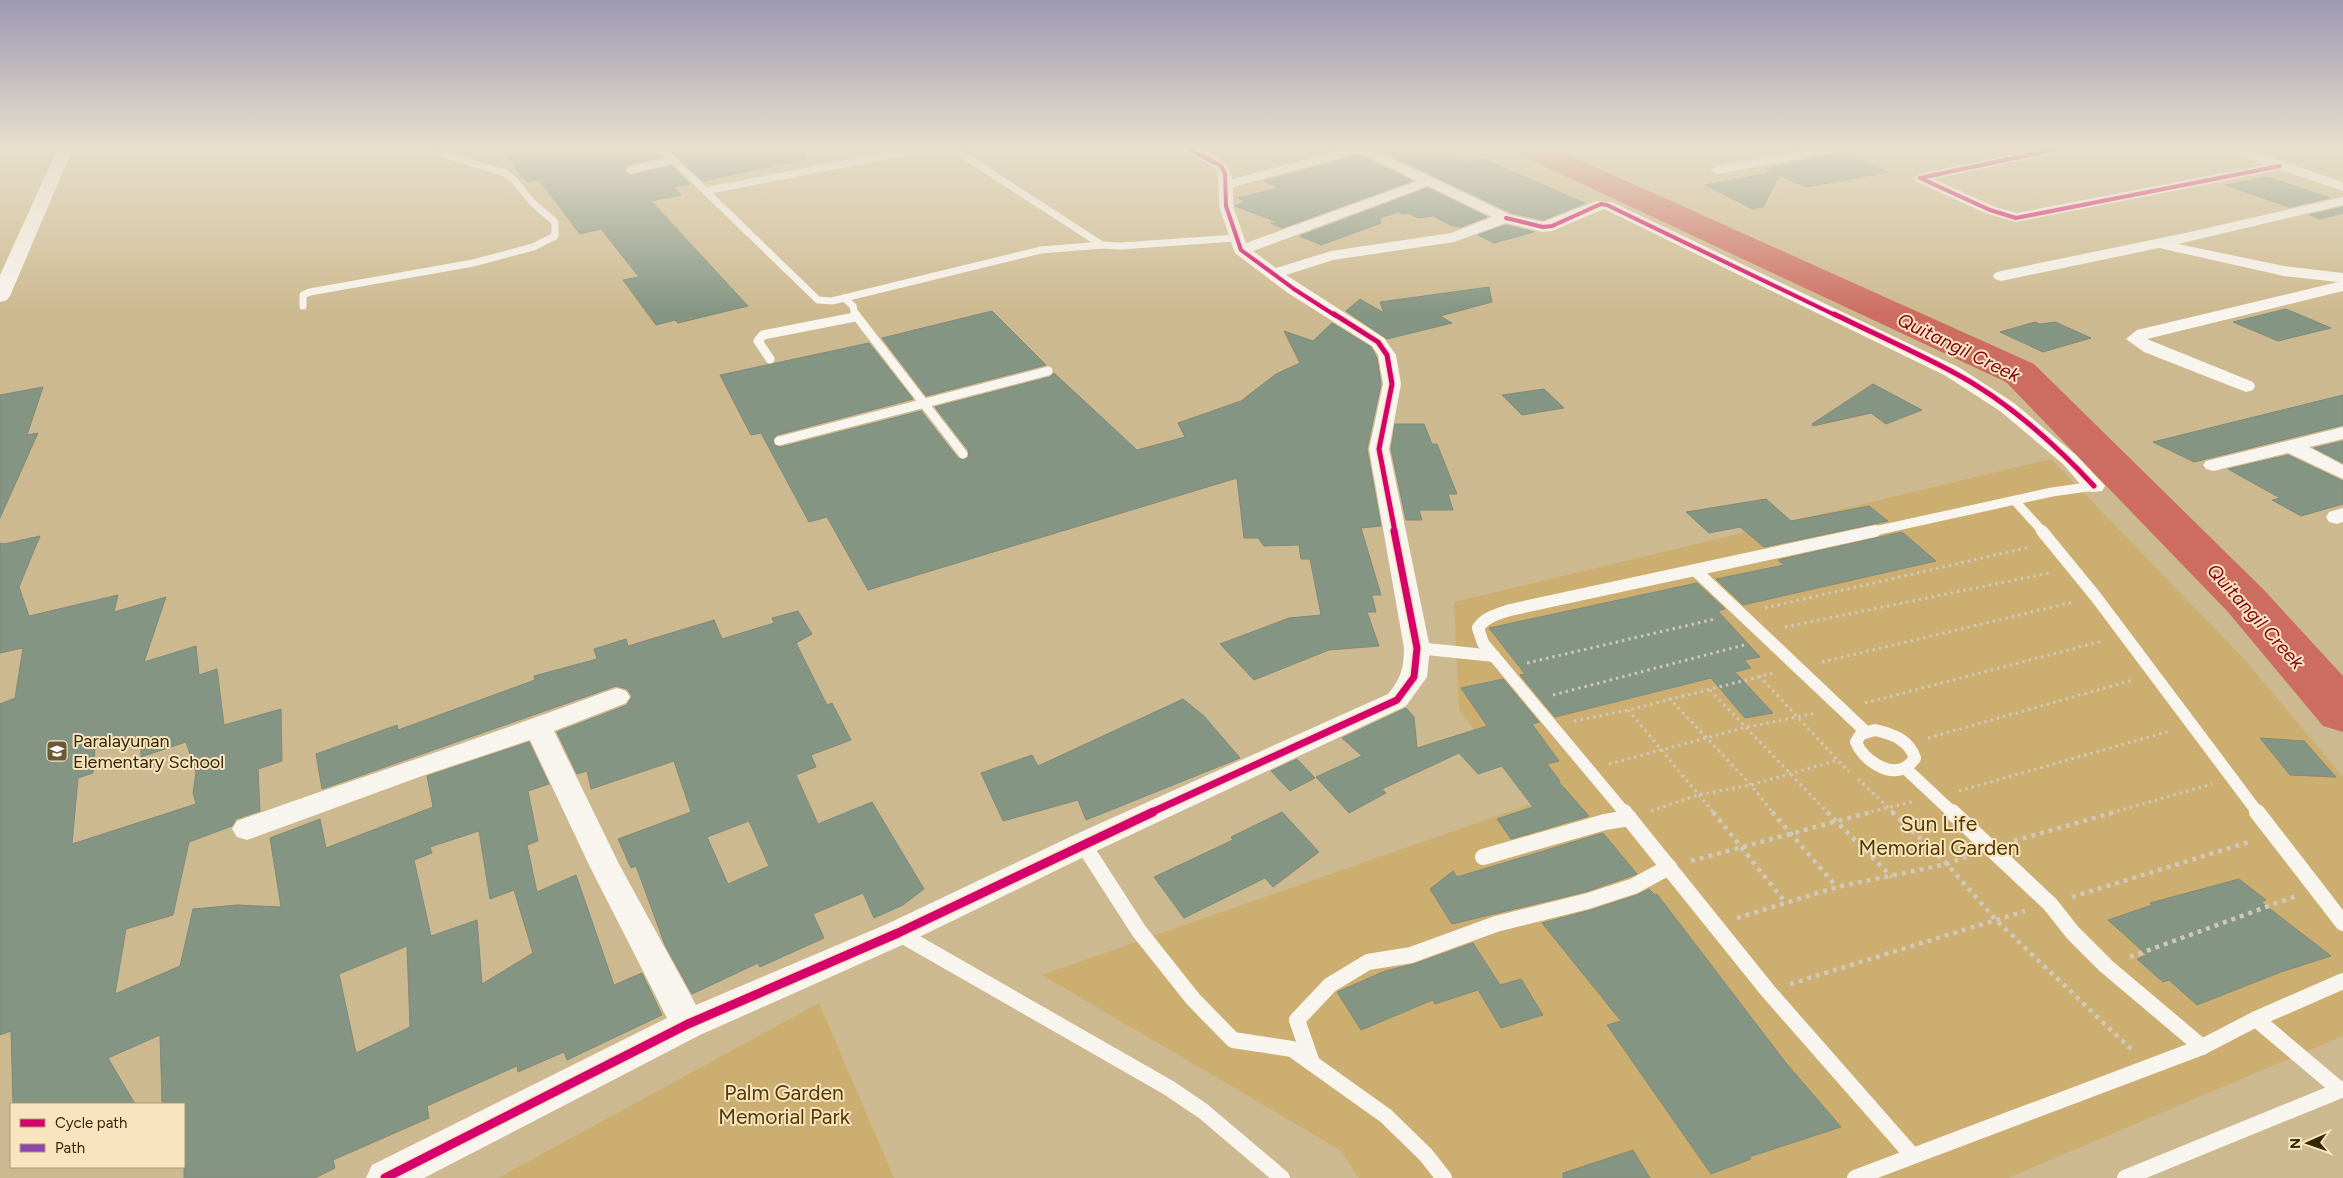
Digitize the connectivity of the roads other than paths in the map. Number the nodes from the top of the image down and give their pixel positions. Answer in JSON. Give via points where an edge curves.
{"nodes":[{"id":1,"x":41,"y":203,"type":"edge"},
{"id":2,"x":533,"y":203,"type":"edge"},
{"id":3,"x":717,"y":203,"type":"edge"},
{"id":4,"x":1037,"y":203,"type":"edge"},
{"id":5,"x":1226,"y":203,"type":"edge"},
{"id":6,"x":1362,"y":203,"type":"edge"},
{"id":7,"x":1475,"y":203,"type":"edge"},
{"id":8,"x":1975,"y":203,"type":"edge"},
{"id":9,"x":2092,"y":203,"type":"edge"},
{"id":10,"x":2335,"y":203,"type":"edge"},
{"id":11,"x":1506,"y":218,"type":"junction"},
{"id":12,"x":1238,"y":244,"type":"junction"},
{"id":13,"x":2158,"y":244,"type":"junction"},
{"id":14,"x":1102,"y":245,"type":"junction"},
{"id":15,"x":1274,"y":274,"type":"junction"},
{"id":16,"x":2001,"y":276,"type":"dead end"},
{"id":17,"x":2343,"y":278,"type":"edge"},
{"id":18,"x":2343,"y":286,"type":"edge"},
{"id":19,"x":0,"y":296,"type":"edge"},
{"id":20,"x":844,"y":298,"type":"junction"},
{"id":21,"x":303,"y":306,"type":"dead end"},
{"id":22,"x":855,"y":317,"type":"junction"},
{"id":23,"x":770,"y":359,"type":"dead end"},
{"id":24,"x":1048,"y":371,"type":"dead end"},
{"id":25,"x":2246,"y":386,"type":"dead end"},
{"id":26,"x":921,"y":403,"type":"junction"},
{"id":27,"x":2343,"y":433,"type":"edge"},
{"id":28,"x":779,"y":441,"type":"dead end"},
{"id":29,"x":2291,"y":446,"type":"junction"},
{"id":30,"x":962,"y":454,"type":"dead end"},
{"id":31,"x":2213,"y":465,"type":"dead end"},
{"id":32,"x":2343,"y":473,"type":"edge"},
{"id":33,"x":2094,"y":486,"type":"joint"},
{"id":34,"x":2015,"y":501,"type":"junction"},
{"id":35,"x":1696,"y":572,"type":"junction"},
{"id":36,"x":1417,"y":648,"type":"junction"},
{"id":37,"x":1494,"y":656,"type":"junction"},
{"id":38,"x":617,"y":696,"type":"dead end"},
{"id":39,"x":538,"y":727,"type":"junction"},
{"id":40,"x":1865,"y":731,"type":"junction"},
{"id":41,"x":1905,"y":768,"type":"junction"},
{"id":42,"x":1629,"y":818,"type":"junction"},
{"id":43,"x":247,"y":829,"type":"dead end"},
{"id":44,"x":1083,"y":844,"type":"junction"},
{"id":45,"x":1483,"y":857,"type":"dead end"},
{"id":46,"x":1669,"y":867,"type":"junction"},
{"id":47,"x":2343,"y":923,"type":"edge"},
{"id":48,"x":898,"y":933,"type":"junction"},
{"id":49,"x":2343,"y":981,"type":"edge"},
{"id":50,"x":2256,"y":1019,"type":"junction"},
{"id":51,"x":688,"y":1024,"type":"junction"},
{"id":52,"x":2202,"y":1047,"type":"junction"},
{"id":53,"x":1312,"y":1063,"type":"junction"},
{"id":54,"x":2342,"y":1089,"type":"edge"},
{"id":55,"x":1912,"y":1155,"type":"junction"},
{"id":56,"x":385,"y":1178,"type":"edge"},
{"id":57,"x":1282,"y":1178,"type":"edge"},
{"id":58,"x":1444,"y":1178,"type":"edge"},
{"id":59,"x":1855,"y":1178,"type":"edge"},
{"id":60,"x":2125,"y":1178,"type":"edge"}],
"edges":[{"from":1,"to":19,"type":"main road"},
{"from":2,"to":21,"type":"lane","via":[[552,216],[557,230],[555,236],[534,247],[473,263],[310,292],[303,295]]},
{"from":3,"to":20,"type":"lane","via":[[818,300]]},
{"from":4,"to":14,"type":"lane"},
{"from":5,"to":12,"type":"street"},
{"from":6,"to":12,"type":"street"},
{"from":7,"to":11,"type":"street"},
{"from":8,"to":9,"type":"street","via":[[2016,218]]},
{"from":10,"to":13,"type":"street"},
{"from":11,"to":15,"type":"street","via":[[1454,237],[1331,256]]},
{"from":11,"to":33,"type":"street","via":[[1543,227],[1552,226],[1601,204],[1608,204],[1953,372],[2008,407],[2070,460]]},
{"from":12,"to":14,"type":"lane"},
{"from":12,"to":15,"type":"street"},
{"from":13,"to":16,"type":"street"},
{"from":13,"to":17,"type":"street","via":[[2284,271]]},
{"from":14,"to":20,"type":"lane","via":[[1041,250]]},
{"from":15,"to":36,"type":"street","via":[[1378,342],[1387,355],[1392,384],[1379,449]]},
{"from":18,"to":25,"type":"street","via":[[2142,334],[2135,339]]},
{"from":20,"to":22,"type":"lane","via":[[853,306]]},
{"from":22,"to":23,"type":"lane","via":[[764,335],[758,341]]},
{"from":22,"to":26,"type":"lane"},
{"from":24,"to":26,"type":"lane"},
{"from":26,"to":28,"type":"lane"},
{"from":26,"to":30,"type":"lane"},
{"from":27,"to":29,"type":"street"},
{"from":29,"to":31,"type":"street"},
{"from":29,"to":32,"type":"street"},
{"from":33,"to":34,"type":"lane"},
{"from":34,"to":35,"type":"lane"},
{"from":34,"to":47,"type":"lane","via":[[2073,568]]},
{"from":35,"to":37,"type":"lane","via":[[1489,616],[1479,624],[1478,632]]},
{"from":35,"to":40,"type":"lane"},
{"from":36,"to":37,"type":"lane"},
{"from":36,"to":44,"type":"street","via":[[1417,670],[1412,683],[1397,700]]},
{"from":37,"to":42,"type":"lane"},
{"from":38,"to":39,"type":"street"},
{"from":39,"to":43,"type":"street"},
{"from":39,"to":51,"type":"street","via":[[605,867]]},
{"from":40,"to":41,"type":"lane","via":[[1858,734],[1856,740],[1862,755],[1883,767]]},
{"from":40,"to":41,"type":"lane","via":[[1887,732],[1908,744],[1915,758]]},
{"from":41,"to":52,"type":"lane","via":[[2050,904],[2106,966]]},
{"from":42,"to":45,"type":"lane"},
{"from":42,"to":46,"type":"lane"},
{"from":44,"to":48,"type":"street"},
{"from":44,"to":53,"type":"lane","via":[[1139,931],[1193,999],[1233,1040],[1292,1049]]},
{"from":46,"to":53,"type":"lane","via":[[1634,886],[1597,898],[1496,924],[1411,955],[1368,962],[1330,985],[1297,1020]]},
{"from":46,"to":55,"type":"lane","via":[[1768,991]]},
{"from":48,"to":51,"type":"street"},
{"from":48,"to":57,"type":"lane","via":[[1169,1088],[1203,1111]]},
{"from":49,"to":50,"type":"lane"},
{"from":50,"to":52,"type":"lane"},
{"from":50,"to":54,"type":"lane"},
{"from":51,"to":56,"type":"street"},
{"from":52,"to":55,"type":"lane"},
{"from":53,"to":58,"type":"lane","via":[[1386,1116],[1426,1155]]},
{"from":54,"to":60,"type":"lane"},
{"from":55,"to":59,"type":"lane"}]}
